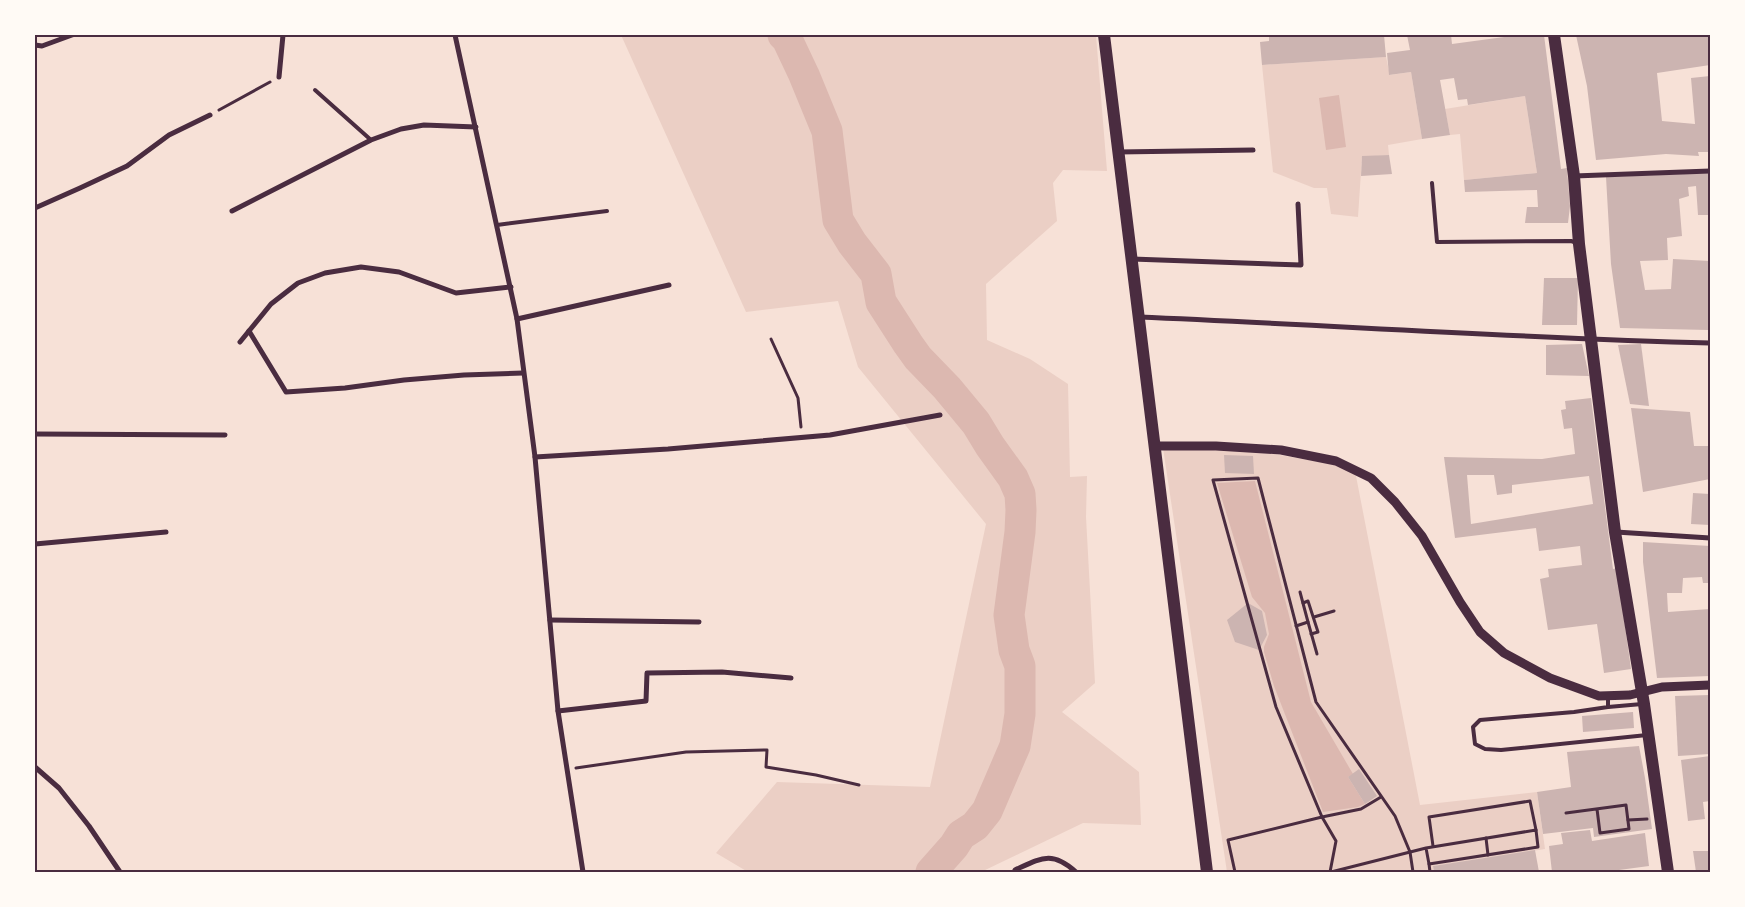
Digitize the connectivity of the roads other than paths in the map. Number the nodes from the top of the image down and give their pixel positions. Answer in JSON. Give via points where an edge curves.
{"nodes":[{"id":1,"x":72,"y":35,"type":"edge"},
{"id":2,"x":283,"y":35,"type":"edge"},
{"id":3,"x":455,"y":35,"type":"edge"},
{"id":4,"x":1104,"y":35,"type":"edge"},
{"id":5,"x":1554,"y":35,"type":"edge"},
{"id":6,"x":35,"y":45,"type":"edge"},
{"id":7,"x":279,"y":77,"type":"road end"},
{"id":8,"x":315,"y":90,"type":"dead end"},
{"id":9,"x":210,"y":115,"type":"road end"},
{"id":10,"x":476,"y":127,"type":"junction"},
{"id":11,"x":371,"y":140,"type":"junction"},
{"id":12,"x":1253,"y":150,"type":"dead end"},
{"id":13,"x":1118,"y":152,"type":"junction"},
{"id":14,"x":1710,"y":171,"type":"edge"},
{"id":15,"x":1574,"y":176,"type":"junction"},
{"id":16,"x":1432,"y":183,"type":"dead end"},
{"id":17,"x":1298,"y":204,"type":"dead end"},
{"id":18,"x":35,"y":208,"type":"edge"},
{"id":19,"x":232,"y":211,"type":"dead end"},
{"id":20,"x":608,"y":211,"type":"dead end"},
{"id":21,"x":497,"y":225,"type":"junction"},
{"id":22,"x":1579,"y":244,"type":"junction"},
{"id":23,"x":1132,"y":259,"type":"junction"},
{"id":24,"x":669,"y":285,"type":"dead end"},
{"id":25,"x":511,"y":287,"type":"junction"},
{"id":26,"x":1138,"y":317,"type":"junction"},
{"id":27,"x":517,"y":319,"type":"junction"},
{"id":28,"x":249,"y":331,"type":"junction"},
{"id":29,"x":1591,"y":340,"type":"junction"},
{"id":30,"x":240,"y":342,"type":"dead end"},
{"id":31,"x":1710,"y":343,"type":"edge"},
{"id":32,"x":523,"y":374,"type":"junction"},
{"id":33,"x":940,"y":415,"type":"dead end"},
{"id":34,"x":35,"y":434,"type":"edge"},
{"id":35,"x":225,"y":435,"type":"dead end"},
{"id":36,"x":1154,"y":446,"type":"junction"},
{"id":37,"x":535,"y":457,"type":"junction"},
{"id":38,"x":166,"y":532,"type":"dead end"},
{"id":39,"x":1615,"y":532,"type":"junction"},
{"id":40,"x":1710,"y":538,"type":"edge"},
{"id":41,"x":35,"y":544,"type":"edge"},
{"id":42,"x":550,"y":620,"type":"junction"},
{"id":43,"x":699,"y":622,"type":"dead end"},
{"id":44,"x":791,"y":678,"type":"dead end"},
{"id":45,"x":1710,"y":686,"type":"edge"},
{"id":46,"x":1608,"y":696,"type":"junction"},
{"id":47,"x":1643,"y":698,"type":"junction"},
{"id":48,"x":1608,"y":707,"type":"junction"},
{"id":49,"x":558,"y":711,"type":"junction"},
{"id":50,"x":1648,"y":735,"type":"junction"},
{"id":51,"x":35,"y":767,"type":"edge"},
{"id":52,"x":120,"y":872,"type":"edge"},
{"id":53,"x":583,"y":872,"type":"edge"},
{"id":54,"x":1014,"y":872,"type":"edge"},
{"id":55,"x":1076,"y":872,"type":"edge"},
{"id":56,"x":1207,"y":872,"type":"edge"},
{"id":57,"x":1668,"y":872,"type":"edge"}],
"edges":[{"from":1,"to":6,"type":"street","via":[[42,46]]},
{"from":2,"to":7,"type":"street"},
{"from":3,"to":10,"type":"street"},
{"from":4,"to":13,"type":"main road"},
{"from":5,"to":15,"type":"main road"},
{"from":8,"to":11,"type":"lane"},
{"from":9,"to":18,"type":"street","via":[[169,135],[127,166]]},
{"from":10,"to":11,"type":"street","via":[[424,126],[401,129]]},
{"from":10,"to":21,"type":"street"},
{"from":11,"to":19,"type":"street"},
{"from":12,"to":13,"type":"street"},
{"from":13,"to":23,"type":"main road"},
{"from":14,"to":15,"type":"street"},
{"from":15,"to":22,"type":"main road"},
{"from":16,"to":22,"type":"lane","via":[[1437,242],[1571,241]]},
{"from":17,"to":23,"type":"street","via":[[1301,265]]},
{"from":20,"to":21,"type":"lane"},
{"from":21,"to":25,"type":"street"},
{"from":22,"to":29,"type":"main road"},
{"from":23,"to":26,"type":"main road"},
{"from":24,"to":27,"type":"street"},
{"from":25,"to":27,"type":"street"},
{"from":25,"to":28,"type":"street","via":[[456,293],[399,272],[360,267],[324,273],[291,288],[271,304]]},
{"from":26,"to":29,"type":"street"},
{"from":26,"to":36,"type":"main road"},
{"from":27,"to":32,"type":"street"},
{"from":28,"to":30,"type":"street"},
{"from":28,"to":32,"type":"street","via":[[286,392],[464,375]]},
{"from":29,"to":31,"type":"street"},
{"from":29,"to":39,"type":"main road"},
{"from":32,"to":37,"type":"street"},
{"from":33,"to":37,"type":"street","via":[[802,438]]},
{"from":34,"to":35,"type":"street"},
{"from":36,"to":46,"type":"street","via":[[1281,450],[1336,461],[1372,478],[1422,536],[1480,632],[1504,653],[1550,678],[1599,696]]},
{"from":36,"to":56,"type":"main road"},
{"from":37,"to":42,"type":"street"},
{"from":38,"to":41,"type":"street"},
{"from":39,"to":40,"type":"street"},
{"from":39,"to":47,"type":"main road"},
{"from":42,"to":43,"type":"street"},
{"from":42,"to":49,"type":"street"},
{"from":44,"to":49,"type":"street","via":[[722,672],[647,673],[646,701]]},
{"from":45,"to":47,"type":"street","via":[[1662,687]]},
{"from":46,"to":47,"type":"street"},
{"from":46,"to":48,"type":"lane"},
{"from":47,"to":48,"type":"lane"},
{"from":47,"to":50,"type":"main road"},
{"from":48,"to":50,"type":"lane","via":[[1480,720],[1473,727],[1475,744],[1485,749],[1501,750]]},
{"from":49,"to":53,"type":"street"},
{"from":50,"to":57,"type":"main road"},
{"from":51,"to":52,"type":"street","via":[[59,788]]},
{"from":54,"to":55,"type":"street","via":[[1042,857],[1064,862]]}]}
